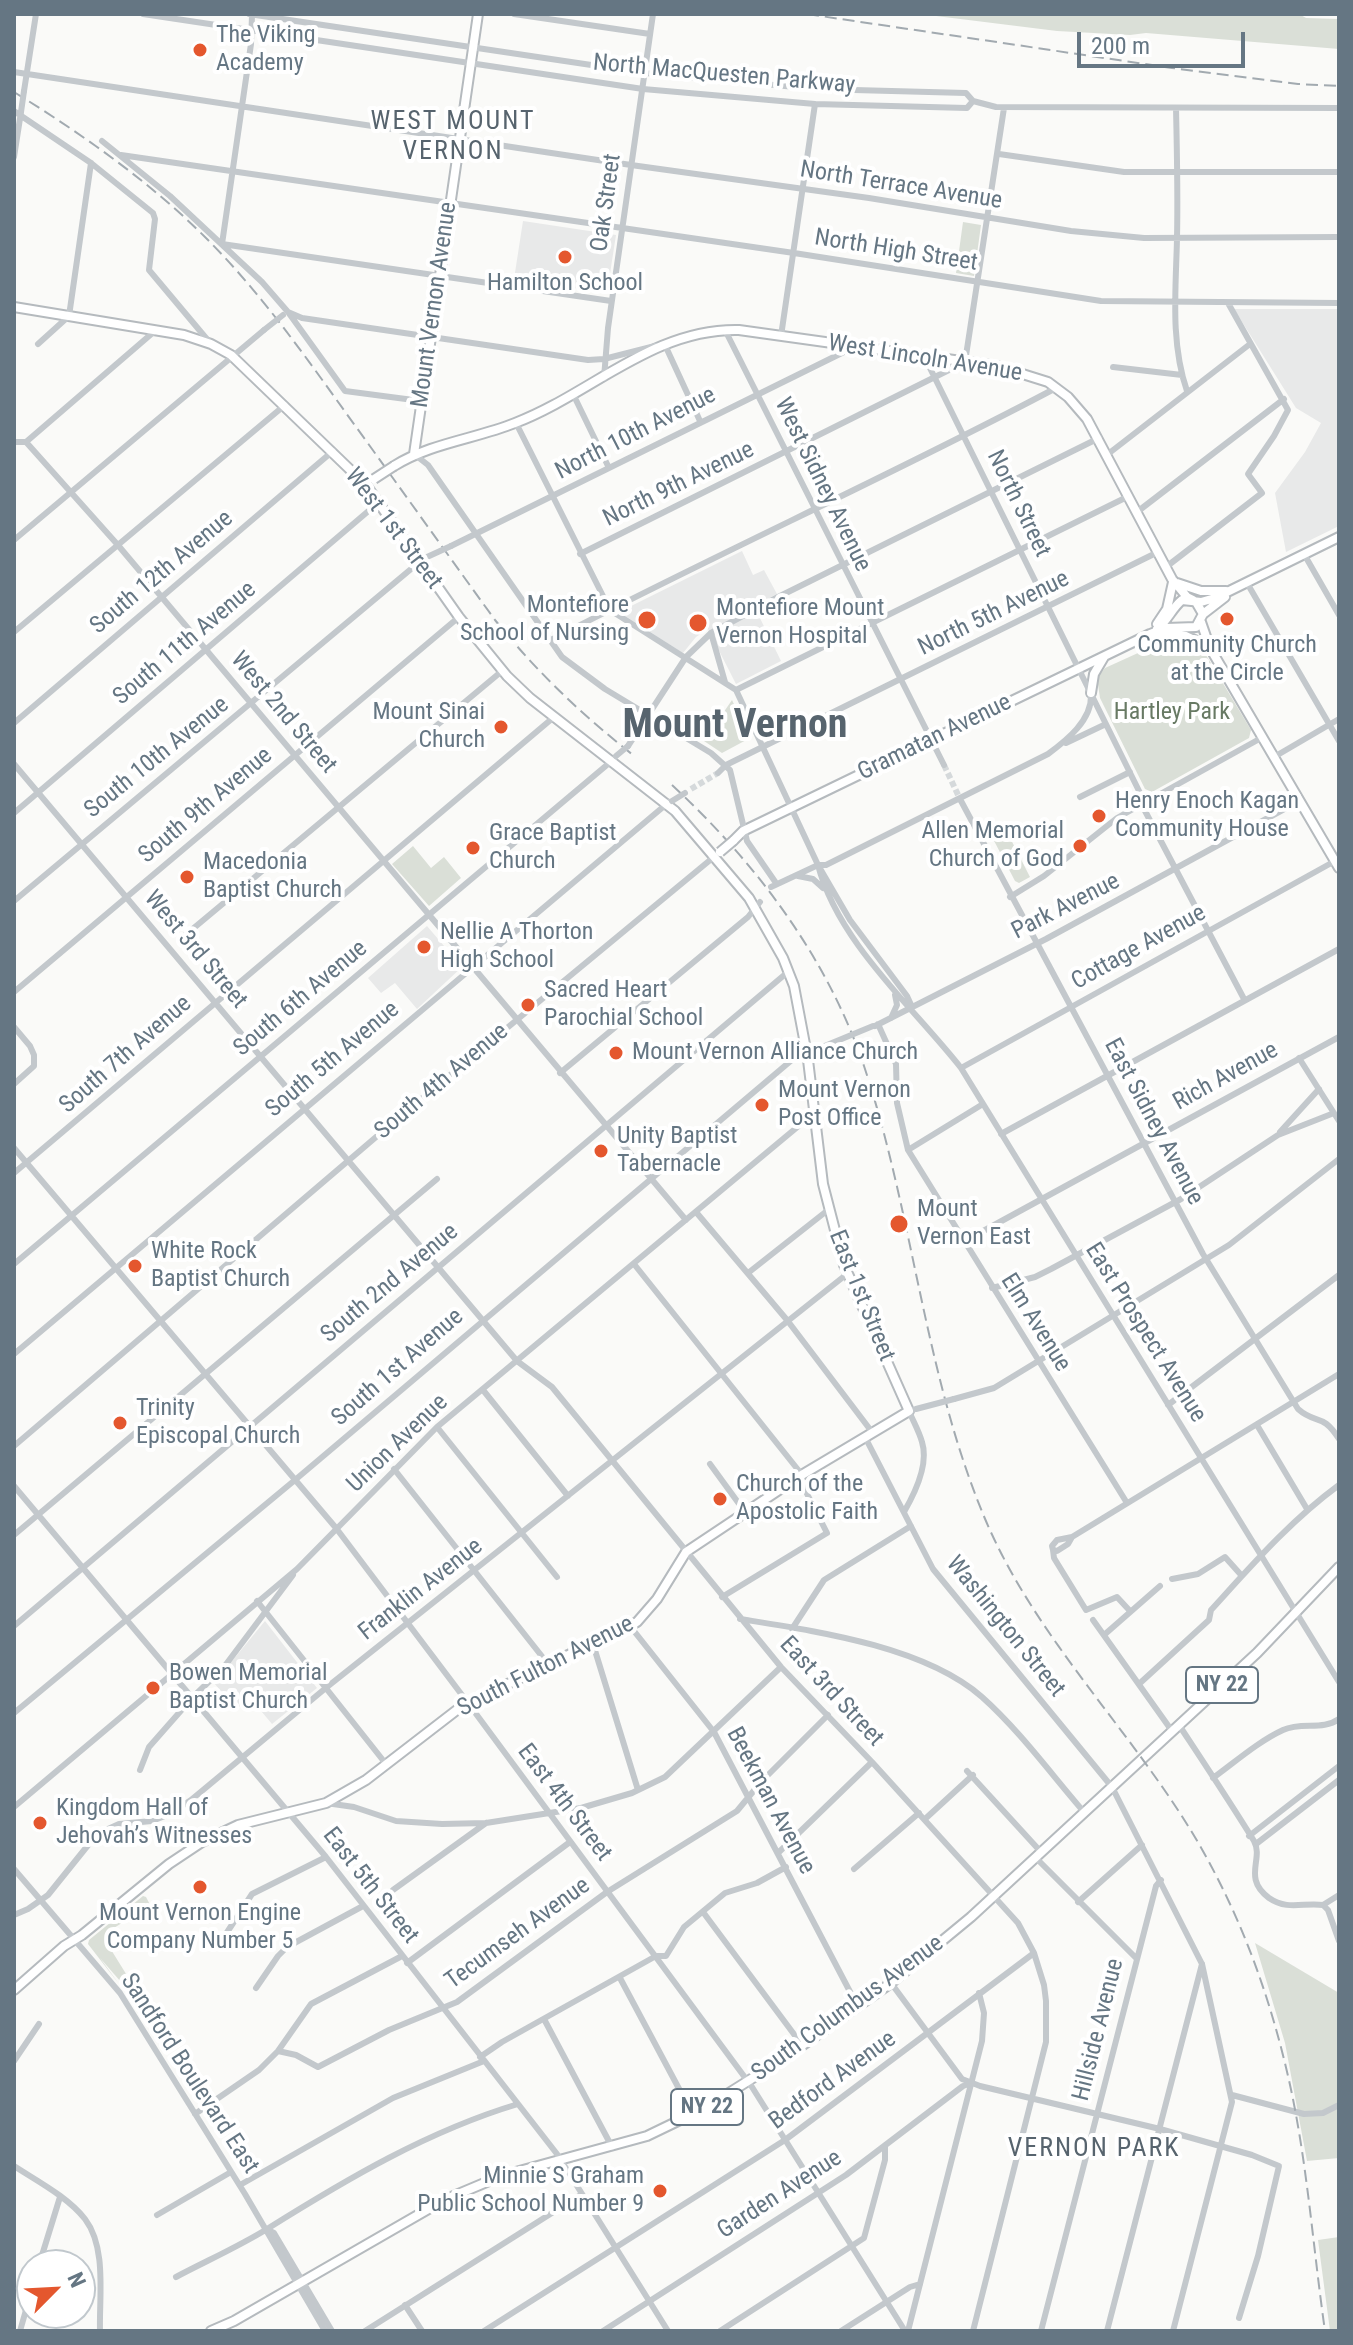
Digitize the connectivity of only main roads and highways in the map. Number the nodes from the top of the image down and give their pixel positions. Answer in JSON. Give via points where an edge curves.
{"nodes":[{"id":1,"x":478,"y":14,"type":"edge"},
{"id":2,"x":14,"y":307,"type":"edge"},
{"id":3,"x":414,"y":454,"type":"junction"},
{"id":4,"x":370,"y":482,"type":"junction"},
{"id":5,"x":1339,"y":537,"type":"edge"},
{"id":6,"x":1173,"y":581,"type":"junction"},
{"id":7,"x":1233,"y":590,"type":"junction"},
{"id":8,"x":1195,"y":601,"type":"junction"},
{"id":9,"x":1175,"y":607,"type":"junction"},
{"id":10,"x":1202,"y":618,"type":"junction"},
{"id":11,"x":1185,"y":628,"type":"junction"},
{"id":12,"x":1152,"y":633,"type":"junction"},
{"id":13,"x":1208,"y":647,"type":"junction"},
{"id":14,"x":1104,"y":656,"type":"junction"},
{"id":15,"x":1091,"y":693,"type":"road end"},
{"id":16,"x":720,"y":852,"type":"junction"},
{"id":17,"x":1337,"y":864,"type":"edge"},
{"id":18,"x":912,"y":1410,"type":"joint"},
{"id":19,"x":1339,"y":1567,"type":"edge"},
{"id":20,"x":14,"y":1990,"type":"edge"},
{"id":21,"x":211,"y":2331,"type":"edge"}],
"edges":[{"from":1,"to":3,"type":"main road","name":"Mount Vernon Avenue"},
{"from":2,"to":4,"type":"main road","name":"West 1st Street","via":[[211,344],[231,355]]},
{"from":3,"to":4,"type":"main road","name":"West Lincoln Avenue","bridge":true},
{"from":3,"to":6,"type":"main road","name":"West Lincoln Avenue","via":[[516,423],[664,344],[725,330],[997,366],[1036,376],[1079,409]]},
{"from":4,"to":16,"type":"main road","name":"West 1st Street","via":[[459,617],[502,671],[554,717],[678,797]]},
{"from":5,"to":7,"type":"main road"},
{"from":6,"to":7,"type":"main road","via":[[1201,591]]},
{"from":6,"to":8,"type":"main road","name":"West Lincoln Avenue"},
{"from":6,"to":9,"type":"main road","name":"West Lincoln Avenue"},
{"from":6,"to":12,"type":"main road","via":[[1167,609]]},
{"from":7,"to":8,"type":"main road"},
{"from":7,"to":10,"type":"main road"},
{"from":8,"to":9,"type":"main road","via":[[1186,599]]},
{"from":8,"to":10,"type":"main road"},
{"from":9,"to":11,"type":"main road","via":[[1175,621]]},
{"from":9,"to":12,"type":"main road","name":"Gramatan Avenue"},
{"from":10,"to":11,"type":"main road"},
{"from":10,"to":13,"type":"main road"},
{"from":11,"to":12,"type":"main road","name":"Gramatan Avenue"},
{"from":11,"to":13,"type":"main road"},
{"from":12,"to":13,"type":"main road","via":[[1186,636]]},
{"from":12,"to":14,"type":"main road","name":"Gramatan Avenue"},
{"from":13,"to":17,"type":"main road"},
{"from":14,"to":15,"type":"main road"},
{"from":14,"to":16,"type":"main road","name":"Gramatan Avenue","bridge":true,"via":[[743,831]]},
{"from":16,"to":18,"type":"main road","name":"East 1st Street","via":[[757,905],[789,971],[811,1052],[813,1114],[828,1210],[847,1274]]},
{"from":18,"to":20,"type":"main road","name":"South Fulton Avenue","via":[[686,1552],[644,1617],[468,1703],[366,1780],[326,1803],[238,1825],[202,1842]]},
{"from":19,"to":21,"type":"main road","name":"South Columbus Avenue","number":"NY 22","via":[[1268,1642],[994,1895],[891,1983],[748,2082],[647,2136],[489,2180],[454,2195]]}]}
